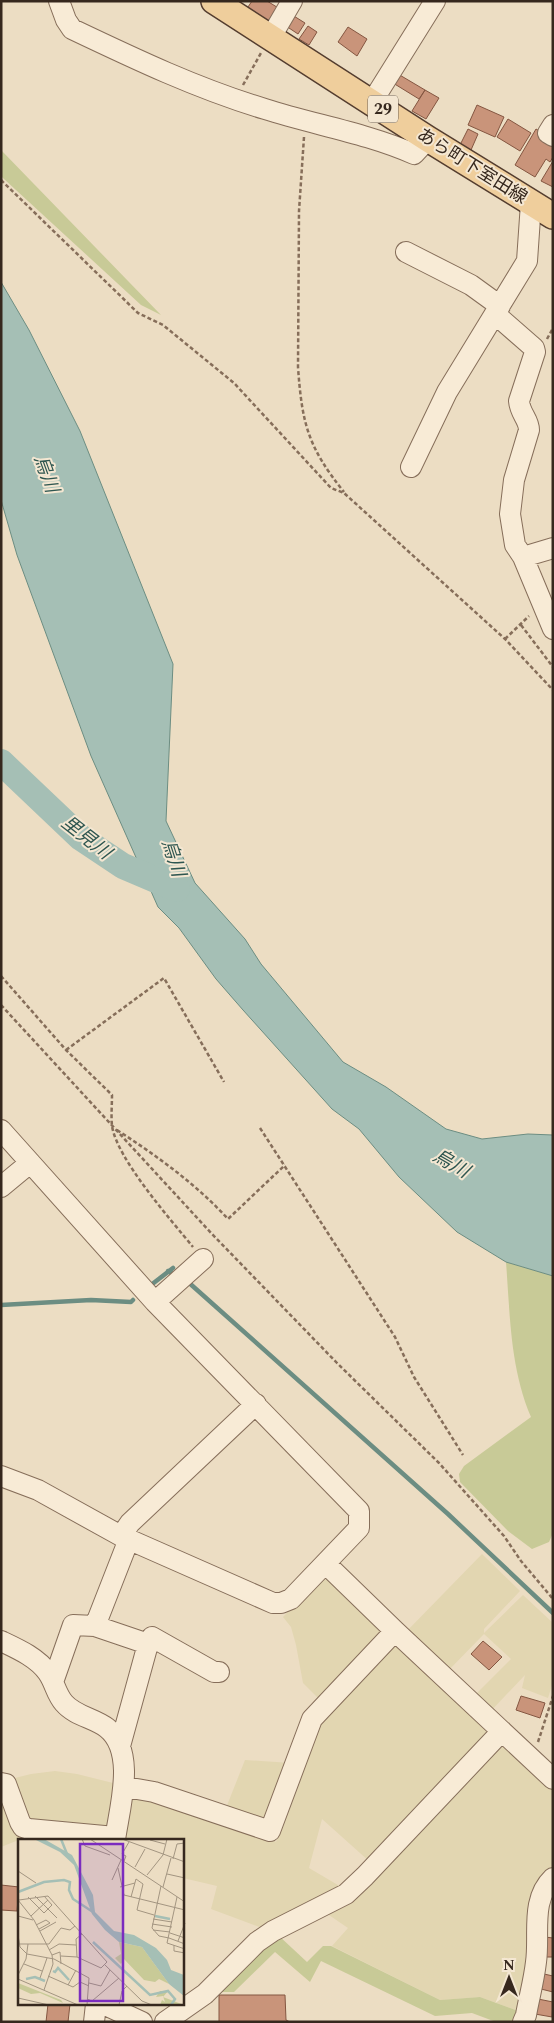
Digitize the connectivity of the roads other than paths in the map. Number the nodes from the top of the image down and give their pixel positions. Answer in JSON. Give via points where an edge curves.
{"nodes":[{"id":1,"x":60,"y":1,"type":"edge"},
{"id":2,"x":214,"y":1,"type":"edge"},
{"id":3,"x":292,"y":1,"type":"edge"},
{"id":4,"x":435,"y":1,"type":"edge"},
{"id":5,"x":271,"y":38,"type":"junction"},
{"id":6,"x":372,"y":102,"type":"junction"},
{"id":7,"x":553,"y":125,"type":"edge"},
{"id":8,"x":553,"y":136,"type":"edge"},
{"id":9,"x":428,"y":139,"type":"junction"},
{"id":10,"x":532,"y":203,"type":"junction"},
{"id":11,"x":553,"y":216,"type":"edge"},
{"id":12,"x":406,"y":252,"type":"dead end"},
{"id":13,"x":498,"y":310,"type":"junction"},
{"id":14,"x":411,"y":467,"type":"dead end"},
{"id":15,"x":553,"y":548,"type":"edge"},
{"id":16,"x":523,"y":557,"type":"junction"},
{"id":17,"x":553,"y":629,"type":"edge"},
{"id":18,"x":1,"y":1130,"type":"edge"},
{"id":19,"x":30,"y":1163,"type":"junction"},
{"id":20,"x":1,"y":1187,"type":"edge"},
{"id":21,"x":203,"y":1259,"type":"road end"},
{"id":22,"x":155,"y":1302,"type":"junction"},
{"id":23,"x":256,"y":1404,"type":"junction"},
{"id":24,"x":1,"y":1476,"type":"edge"},
{"id":25,"x":125,"y":1537,"type":"junction"},
{"id":26,"x":326,"y":1564,"type":"junction"},
{"id":27,"x":95,"y":1626,"type":"junction"},
{"id":28,"x":394,"y":1631,"type":"junction"},
{"id":29,"x":1,"y":1641,"type":"edge"},
{"id":30,"x":148,"y":1644,"type":"junction"},
{"id":31,"x":220,"y":1672,"type":"dead end"},
{"id":32,"x":54,"y":1682,"type":"junction"},
{"id":33,"x":502,"y":1731,"type":"junction"},
{"id":34,"x":120,"y":1746,"type":"junction"},
{"id":35,"x":553,"y":1779,"type":"edge"},
{"id":36,"x":4,"y":1783,"type":"edge"},
{"id":37,"x":124,"y":1789,"type":"junction"},
{"id":38,"x":115,"y":1839,"type":"edge"},
{"id":39,"x":553,"y":1878,"type":"edge"},
{"id":40,"x":96,"y":2006,"type":"edge"},
{"id":41,"x":107,"y":2006,"type":"edge"},
{"id":42,"x":94,"y":2022,"type":"edge"},
{"id":43,"x":142,"y":2022,"type":"edge"},
{"id":44,"x":165,"y":2022,"type":"edge"},
{"id":45,"x":523,"y":2022,"type":"edge"}],
"edges":[{"from":1,"to":9,"type":"street","via":[[72,29],[159,70],[234,99],[389,143],[414,154]]},
{"from":2,"to":5,"type":"main road","name":"あら町下室田線","number":"29"},
{"from":3,"to":5,"type":"street"},
{"from":4,"to":6,"type":"street"},
{"from":5,"to":6,"type":"main road","name":"あら町下室田線","number":"29"},
{"from":6,"to":9,"type":"main road","name":"あら町下室田線","number":"29"},
{"from":7,"to":8,"type":"street","via":[[548,133]]},
{"from":9,"to":10,"type":"main road","name":"あら町下室田線","number":"29"},
{"from":10,"to":11,"type":"main road","name":"あら町下室田線","number":"29"},
{"from":10,"to":13,"type":"street","via":[[528,261]]},
{"from":12,"to":13,"type":"street","via":[[471,285]]},
{"from":13,"to":14,"type":"street","via":[[447,392]]},
{"from":13,"to":16,"type":"street","via":[[535,352],[519,401],[519,409],[529,430],[514,480],[510,514],[515,546]]},
{"from":15,"to":16,"type":"street"},
{"from":16,"to":17,"type":"street"},
{"from":18,"to":19,"type":"street"},
{"from":19,"to":20,"type":"street"},
{"from":19,"to":22,"type":"street"},
{"from":21,"to":22,"type":"street"},
{"from":22,"to":23,"type":"street"},
{"from":23,"to":25,"type":"street","via":[[130,1524]]},
{"from":23,"to":26,"type":"street","via":[[359,1511],[359,1528]]},
{"from":24,"to":25,"type":"street","via":[[38,1490]]},
{"from":25,"to":26,"type":"street","via":[[273,1602],[291,1598]]},
{"from":25,"to":27,"type":"street"},
{"from":26,"to":28,"type":"street"},
{"from":27,"to":30,"type":"street"},
{"from":27,"to":32,"type":"street","via":[[73,1625]]},
{"from":28,"to":33,"type":"street"},
{"from":28,"to":37,"type":"street","via":[[312,1719],[270,1831],[154,1792]]},
{"from":29,"to":32,"type":"street","via":[[35,1660]]},
{"from":30,"to":31,"type":"street","via":[[152,1637],[214,1672]]},
{"from":30,"to":34,"type":"street"},
{"from":32,"to":34,"type":"street","via":[[66,1705],[106,1727]]},
{"from":33,"to":35,"type":"street"},
{"from":33,"to":44,"type":"street","via":[[346,1894],[257,1942],[205,1994]]},
{"from":34,"to":37,"type":"street"},
{"from":36,"to":38,"type":"street","via":[[20,1822],[28,1829]]},
{"from":37,"to":38,"type":"street"},
{"from":39,"to":45,"type":"street","via":[[541,1894],[538,1906],[536,1962]]},
{"from":40,"to":42,"type":"street"},
{"from":41,"to":43,"type":"street"}]}
